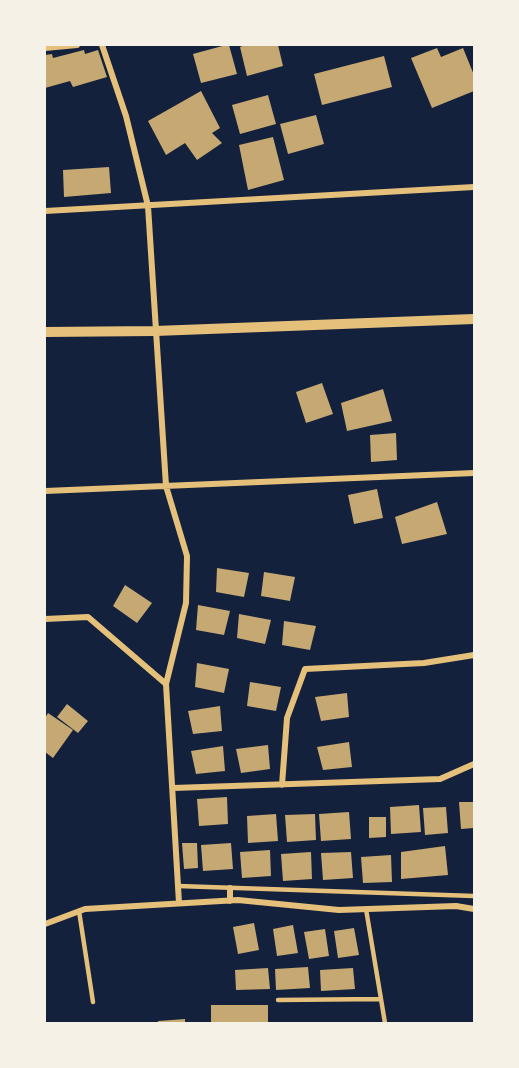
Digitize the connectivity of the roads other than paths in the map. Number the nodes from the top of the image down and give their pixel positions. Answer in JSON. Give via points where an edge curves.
{"nodes":[{"id":1,"x":77,"y":45,"type":"edge"},
{"id":2,"x":102,"y":45,"type":"edge"},
{"id":3,"x":45,"y":48,"type":"edge"},
{"id":4,"x":474,"y":187,"type":"edge"},
{"id":5,"x":148,"y":206,"type":"junction"},
{"id":6,"x":45,"y":211,"type":"edge"},
{"id":7,"x":474,"y":319,"type":"edge"},
{"id":8,"x":155,"y":330,"type":"junction"},
{"id":9,"x":45,"y":332,"type":"edge"},
{"id":10,"x":474,"y":473,"type":"edge"},
{"id":11,"x":166,"y":486,"type":"junction"},
{"id":12,"x":45,"y":491,"type":"edge"},
{"id":13,"x":45,"y":618,"type":"edge"},
{"id":14,"x":474,"y":655,"type":"edge"},
{"id":15,"x":166,"y":684,"type":"junction"},
{"id":16,"x":474,"y":764,"type":"edge"},
{"id":17,"x":282,"y":784,"type":"junction"},
{"id":18,"x":172,"y":788,"type":"junction"},
{"id":19,"x":178,"y":886,"type":"junction"},
{"id":20,"x":230,"y":888,"type":"junction"},
{"id":21,"x":474,"y":896,"type":"edge"},
{"id":22,"x":230,"y":901,"type":"junction"},
{"id":23,"x":179,"y":903,"type":"junction"},
{"id":24,"x":366,"y":909,"type":"junction"},
{"id":25,"x":474,"y":909,"type":"edge"},
{"id":26,"x":79,"y":911,"type":"junction"},
{"id":27,"x":45,"y":924,"type":"edge"},
{"id":28,"x":381,"y":999,"type":"junction"},
{"id":29,"x":278,"y":1000,"type":"dead end"},
{"id":30,"x":93,"y":1002,"type":"dead end"},
{"id":31,"x":385,"y":1023,"type":"edge"}],
"edges":[{"from":1,"to":3,"type":"street"},
{"from":2,"to":5,"type":"street","via":[[126,116]]},
{"from":4,"to":5,"type":"street"},
{"from":5,"to":6,"type":"street"},
{"from":5,"to":8,"type":"street"},
{"from":7,"to":8,"type":"street"},
{"from":8,"to":9,"type":"street"},
{"from":8,"to":11,"type":"street"},
{"from":10,"to":11,"type":"street"},
{"from":11,"to":12,"type":"street"},
{"from":11,"to":15,"type":"street","via":[[187,556],[186,603]]},
{"from":13,"to":15,"type":"street","via":[[88,617]]},
{"from":14,"to":17,"type":"street","via":[[424,663],[305,669],[287,718]]},
{"from":15,"to":18,"type":"street"},
{"from":16,"to":17,"type":"street","via":[[440,779]]},
{"from":17,"to":18,"type":"street"},
{"from":18,"to":19,"type":"street"},
{"from":19,"to":20,"type":"lane"},
{"from":19,"to":23,"type":"street"},
{"from":20,"to":21,"type":"lane"},
{"from":20,"to":22,"type":"street"},
{"from":22,"to":23,"type":"street"},
{"from":22,"to":24,"type":"street"},
{"from":23,"to":26,"type":"street"},
{"from":24,"to":25,"type":"street"},
{"from":24,"to":28,"type":"lane"},
{"from":26,"to":27,"type":"street"},
{"from":26,"to":30,"type":"lane"},
{"from":28,"to":29,"type":"lane"},
{"from":28,"to":31,"type":"lane"}]}
